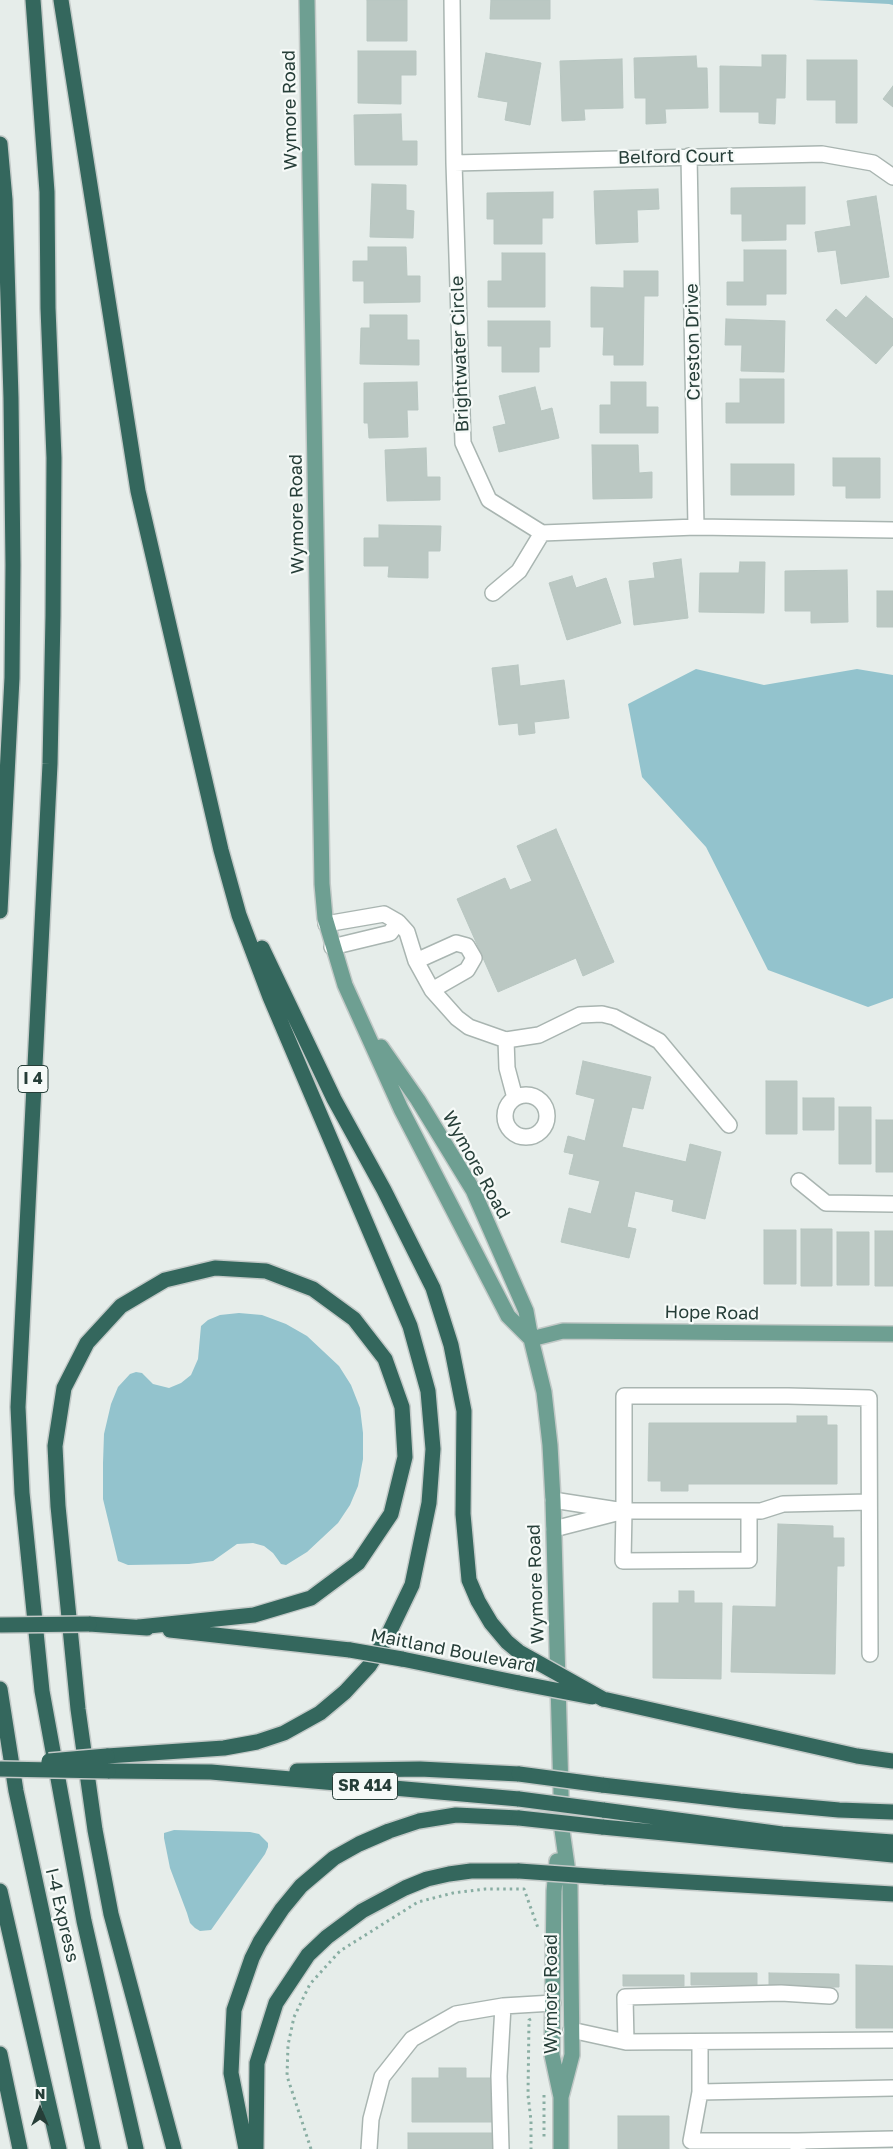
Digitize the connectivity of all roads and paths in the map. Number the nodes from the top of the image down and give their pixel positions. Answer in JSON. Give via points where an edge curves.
{"nodes":[{"id":1,"x":33,"y":0,"type":"edge"},
{"id":2,"x":61,"y":0,"type":"edge"},
{"id":3,"x":307,"y":0,"type":"edge"},
{"id":4,"x":452,"y":0,"type":"edge"},
{"id":5,"x":0,"y":144,"type":"edge"},
{"id":6,"x":689,"y":156,"type":"junction"},
{"id":7,"x":454,"y":163,"type":"junction"},
{"id":8,"x":893,"y":177,"type":"edge"},
{"id":9,"x":696,"y":528,"type":"junction"},
{"id":10,"x":893,"y":530,"type":"edge"},
{"id":11,"x":542,"y":533,"type":"junction"},
{"id":12,"x":493,"y":593,"type":"dead end"},
{"id":13,"x":221,"y":850,"type":"junction"},
{"id":14,"x":0,"y":911,"type":"edge"},
{"id":15,"x":398,"y":922,"type":"junction"},
{"id":16,"x":326,"y":924,"type":"junction"},
{"id":17,"x":332,"y":947,"type":"junction"},
{"id":18,"x":416,"y":961,"type":"junction"},
{"id":19,"x":432,"y":990,"type":"junction"},
{"id":20,"x":362,"y":1021,"type":"junction"},
{"id":21,"x":506,"y":1040,"type":"junction"},
{"id":22,"x":515,"y":1098,"type":"dead end"},
{"id":23,"x":729,"y":1126,"type":"dead end"},
{"id":24,"x":798,"y":1181,"type":"dead end"},
{"id":25,"x":893,"y":1204,"type":"edge"},
{"id":26,"x":893,"y":1334,"type":"edge"},
{"id":27,"x":531,"y":1339,"type":"junction"},
{"id":28,"x":553,"y":1500,"type":"junction"},
{"id":29,"x":870,"y":1502,"type":"junction"},
{"id":30,"x":624,"y":1511,"type":"junction"},
{"id":31,"x":749,"y":1511,"type":"junction"},
{"id":32,"x":554,"y":1529,"type":"junction"},
{"id":33,"x":0,"y":1625,"type":"edge"},
{"id":34,"x":139,"y":1627,"type":"junction"},
{"id":35,"x":870,"y":1654,"type":"dead end"},
{"id":36,"x":0,"y":1688,"type":"edge"},
{"id":37,"x":603,"y":1699,"type":"junction"},
{"id":38,"x":893,"y":1762,"type":"edge"},
{"id":39,"x":0,"y":1764,"type":"edge"},
{"id":40,"x":107,"y":1764,"type":"junction"},
{"id":41,"x":0,"y":1769,"type":"edge"},
{"id":42,"x":211,"y":1772,"type":"junction"},
{"id":43,"x":893,"y":1812,"type":"edge"},
{"id":44,"x":562,"y":1830,"type":"junction"},
{"id":45,"x":893,"y":1842,"type":"edge"},
{"id":46,"x":893,"y":1856,"type":"edge"},
{"id":47,"x":0,"y":1891,"type":"edge"},
{"id":48,"x":893,"y":1894,"type":"edge"},
{"id":49,"x":540,"y":1935,"type":"dead end"},
{"id":50,"x":830,"y":1996,"type":"dead end"},
{"id":51,"x":552,"y":2003,"type":"junction"},
{"id":52,"x":503,"y":2006,"type":"junction"},
{"id":53,"x":532,"y":2011,"type":"junction"},
{"id":54,"x":571,"y":2030,"type":"junction"},
{"id":55,"x":893,"y":2040,"type":"edge"},
{"id":56,"x":626,"y":2042,"type":"junction"},
{"id":57,"x":700,"y":2042,"type":"junction"},
{"id":58,"x":0,"y":2054,"type":"edge"},
{"id":59,"x":893,"y":2088,"type":"edge"},
{"id":60,"x":700,"y":2092,"type":"junction"},
{"id":61,"x":561,"y":2097,"type":"junction"},
{"id":62,"x":893,"y":2139,"type":"edge"},
{"id":63,"x":691,"y":2145,"type":"edge"},
{"id":64,"x":798,"y":2145,"type":"edge"},
{"id":65,"x":20,"y":2149,"type":"edge"},
{"id":66,"x":59,"y":2149,"type":"edge"},
{"id":67,"x":93,"y":2149,"type":"edge"},
{"id":68,"x":136,"y":2149,"type":"edge"},
{"id":69,"x":174,"y":2149,"type":"edge"},
{"id":70,"x":246,"y":2149,"type":"edge"},
{"id":71,"x":256,"y":2149,"type":"edge"},
{"id":72,"x":311,"y":2149,"type":"edge"},
{"id":73,"x":369,"y":2149,"type":"edge"},
{"id":74,"x":501,"y":2149,"type":"edge"},
{"id":75,"x":531,"y":2149,"type":"edge"},
{"id":76,"x":561,"y":2149,"type":"edge"}],
"edges":[{"from":1,"to":68,"type":"highway","number":"I 4","via":[[47,192],[54,458],[53,616],[50,764],[18,1407],[22,1493],[42,1691],[84,1921]]},
{"from":2,"to":13,"type":"highway","via":[[138,491]]},
{"from":3,"to":16,"type":"main road","name":"Wymore Road","via":[[322,884]]},
{"from":4,"to":7,"type":"street","name":"Brightwater Circle"},
{"from":5,"to":14,"type":"highway","via":[[5,200],[11,398],[13,584],[12,678]]},
{"from":6,"to":7,"type":"street","name":"Belford Court"},
{"from":6,"to":8,"type":"street","name":"Belford Court","via":[[822,154],[872,164]]},
{"from":6,"to":9,"type":"street","name":"Creston Drive"},
{"from":7,"to":11,"type":"street","name":"Brightwater Circle","via":[[463,443],[489,500]]},
{"from":9,"to":10,"type":"street"},
{"from":9,"to":11,"type":"street"},
{"from":11,"to":12,"type":"street","via":[[519,570]]},
{"from":13,"to":37,"type":"highway","bridge":true,"via":[[272,972],[334,1099],[434,1288],[451,1345],[464,1411],[463,1514],[469,1580],[478,1601],[491,1623],[519,1652]]},
{"from":13,"to":40,"type":"highway","via":[[240,915],[270,997],[410,1326],[428,1391],[433,1449],[429,1504],[412,1585],[387,1637],[369,1666],[320,1713],[258,1742]]},
{"from":15,"to":16,"type":"street","via":[[384,914]]},
{"from":15,"to":17,"type":"street","via":[[390,933]]},
{"from":15,"to":18,"type":"street","via":[[407,932]]},
{"from":16,"to":17,"type":"main road","name":"Wymore Road"},
{"from":17,"to":20,"type":"main road","name":"Wymore Road"},
{"from":18,"to":19,"type":"street"},
{"from":18,"to":19,"type":"street","via":[[456,943],[467,946],[474,958],[467,970]]},
{"from":19,"to":21,"type":"street","via":[[469,1027]]},
{"from":20,"to":27,"type":"main road","name":"Wymore Road","via":[[400,1109],[508,1316]]},
{"from":20,"to":27,"type":"main road","name":"Wymore Road","via":[[418,1100],[473,1190],[526,1311]]},
{"from":21,"to":22,"type":"street","via":[[507,1068]]},
{"from":21,"to":23,"type":"street","via":[[538,1035],[580,1015],[614,1017],[659,1041]]},
{"from":24,"to":25,"type":"street","via":[[826,1203]]},
{"from":26,"to":27,"type":"main road","name":"Hope Road","via":[[564,1331]]},
{"from":27,"to":28,"type":"main road","name":"Wymore Road","via":[[544,1392]]},
{"from":28,"to":30,"type":"street"},
{"from":28,"to":32,"type":"main road","name":"Wymore Road"},
{"from":29,"to":30,"type":"street","via":[[868,1398],[624,1396]]},
{"from":29,"to":31,"type":"street","via":[[783,1504]]},
{"from":29,"to":35,"type":"street"},
{"from":30,"to":31,"type":"street"},
{"from":30,"to":31,"type":"street","via":[[624,1561],[633,1561],[749,1560]]},
{"from":30,"to":32,"type":"street"},
{"from":32,"to":44,"type":"main road","name":"Wymore Road"},
{"from":33,"to":34,"type":"highway","name":"Maitland Boulevard","bridge":true},
{"from":34,"to":37,"type":"highway","name":"Maitland Boulevard","bridge":true,"via":[[350,1650]]},
{"from":34,"to":69,"type":"highway","via":[[254,1615],[311,1598],[358,1563],[390,1514],[405,1457],[402,1407],[385,1359],[354,1319],[314,1289],[266,1272],[215,1268],[165,1280],[121,1306],[87,1343],[64,1388],[55,1446],[58,1506],[78,1709],[93,1820],[111,1914]]},
{"from":36,"to":67,"type":"highway","name":"I-4 Express","via":[[18,1800]]},
{"from":37,"to":38,"type":"highway","name":"Maitland Boulevard"},
{"from":39,"to":40,"type":"highway","bridge":true},
{"from":40,"to":41,"type":"highway","number":"SR 414","bridge":true},
{"from":40,"to":42,"type":"highway","number":"SR 414"},
{"from":42,"to":43,"type":"highway","bridge":true,"via":[[420,1769],[519,1774],[740,1801]]},
{"from":42,"to":45,"type":"highway","number":"SR 414","bridge":true,"via":[[519,1799],[782,1834]]},
{"from":44,"to":51,"type":"main road","name":"Wymore Road","via":[[554,1885]]},
{"from":44,"to":54,"type":"main road","name":"Wymore Road","via":[[570,1886]]},
{"from":46,"to":70,"type":"highway","bridge":true,"via":[[519,1818],[456,1815],[419,1821],[360,1844],[334,1858],[301,1886],[282,1909],[252,1958],[234,2010],[231,2073]]},
{"from":47,"to":66,"type":"highway"},
{"from":48,"to":71,"type":"highway","bridge":true,"via":[[519,1871],[449,1874],[404,1888],[362,1910],[327,1937],[308,1955],[276,2003],[257,2063]]},
{"from":49,"to":72,"type":"path","via":[[524,1889],[485,1889],[418,1902],[340,1951],[310,1984],[294,2017],[288,2046],[287,2076]]},
{"from":50,"to":56,"type":"street","via":[[781,1992],[625,1997]]},
{"from":51,"to":53,"type":"street"},
{"from":51,"to":61,"type":"main road","name":"Wymore Road","via":[[552,2055]]},
{"from":52,"to":53,"type":"street"},
{"from":52,"to":73,"type":"street","via":[[456,2014],[412,2038],[382,2078],[371,2119]]},
{"from":52,"to":74,"type":"street","via":[[499,2076]]},
{"from":53,"to":75,"type":"path","via":[[529,2020],[528,2086]]},
{"from":54,"to":56,"type":"street"},
{"from":54,"to":61,"type":"main road","name":"Wymore Road","via":[[572,2055]]},
{"from":55,"to":57,"type":"street"},
{"from":56,"to":57,"type":"street"},
{"from":57,"to":60,"type":"street"},
{"from":58,"to":65,"type":"highway"},
{"from":59,"to":60,"type":"street"},
{"from":60,"to":63,"type":"street"},
{"from":61,"to":76,"type":"main road","name":"Wymore Road"},
{"from":62,"to":64,"type":"street"},
{"from":63,"to":64,"type":"street"}]}
